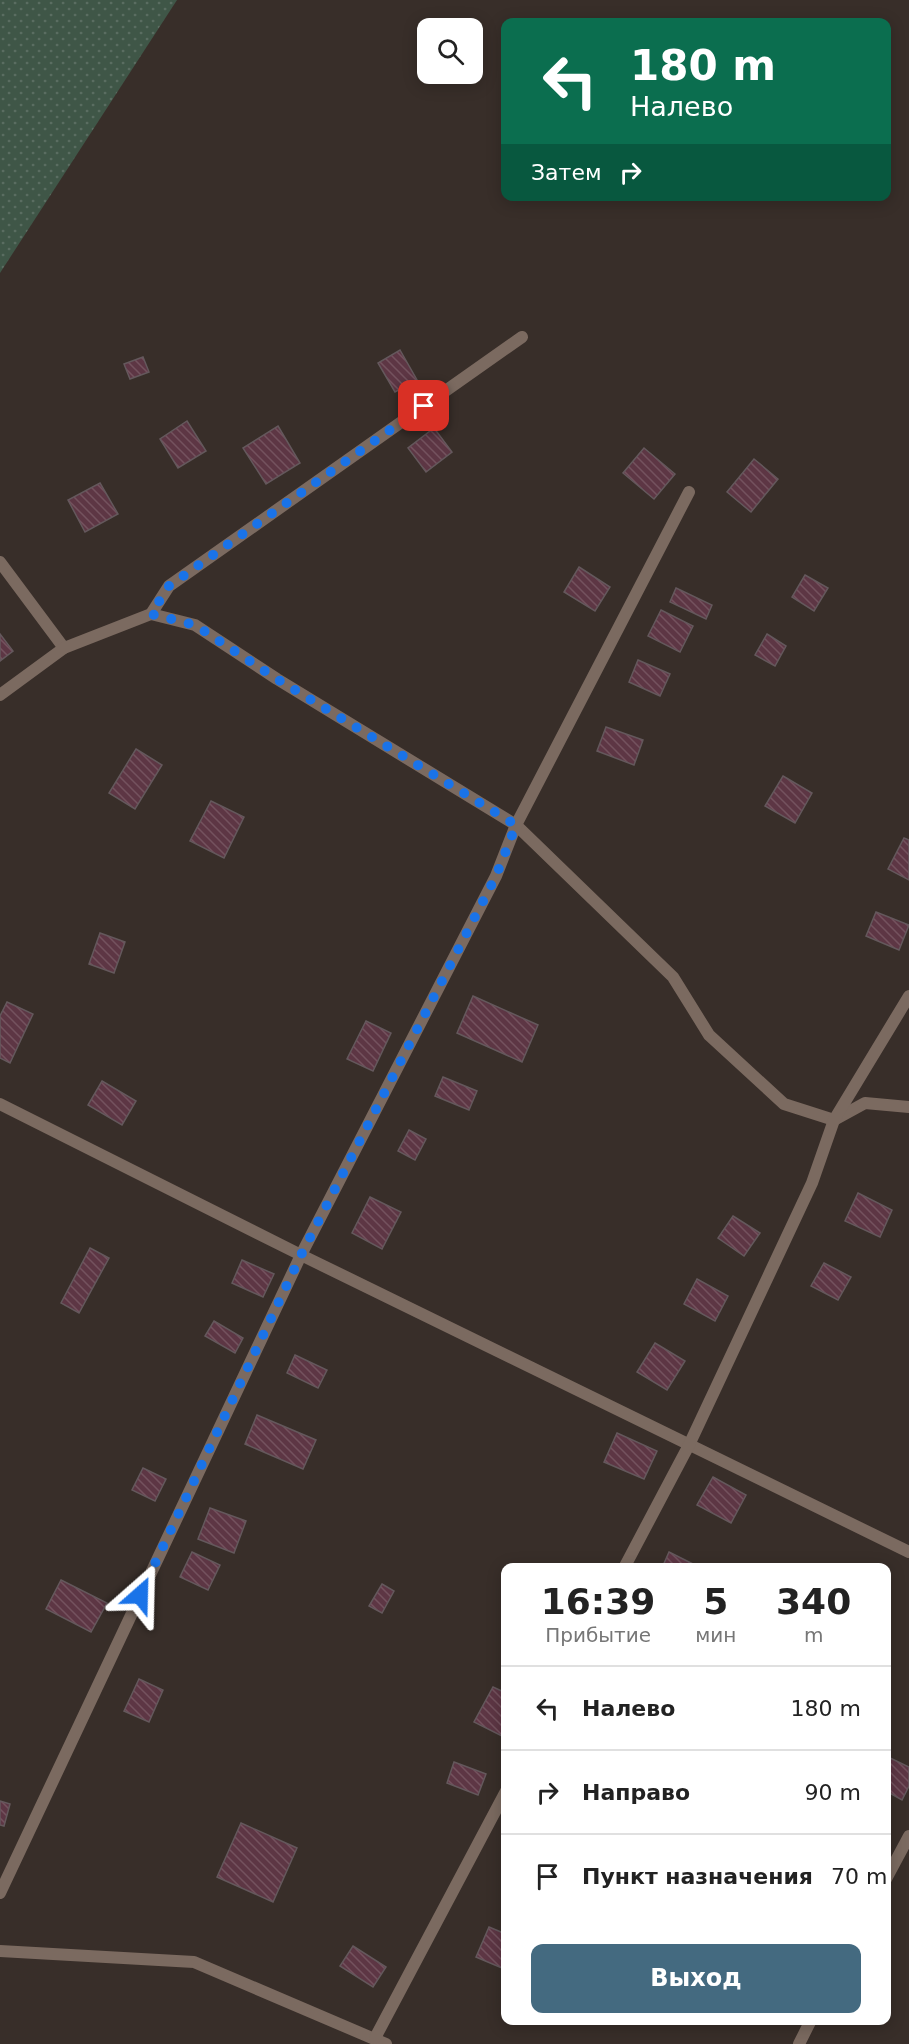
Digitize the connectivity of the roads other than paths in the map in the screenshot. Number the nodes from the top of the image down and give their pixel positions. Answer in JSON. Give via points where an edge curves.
{"nodes":[{"id":1,"x":522,"y":337,"type":"dead end"},
{"id":2,"x":689,"y":492,"type":"dead end"},
{"id":3,"x":0,"y":562,"type":"edge"},
{"id":4,"x":151,"y":614,"type":"junction"},
{"id":5,"x":64,"y":648,"type":"junction"},
{"id":6,"x":0,"y":695,"type":"edge"},
{"id":7,"x":516,"y":825,"type":"junction"},
{"id":8,"x":909,"y":996,"type":"edge"},
{"id":9,"x":0,"y":1104,"type":"edge"},
{"id":10,"x":909,"y":1107,"type":"edge"},
{"id":11,"x":834,"y":1119,"type":"junction"},
{"id":12,"x":301,"y":1255,"type":"junction"},
{"id":13,"x":689,"y":1445,"type":"junction"},
{"id":14,"x":909,"y":1552,"type":"edge"},
{"id":15,"x":627,"y":1563,"type":"edge"},
{"id":16,"x":501,"y":1801,"type":"edge"},
{"id":17,"x":909,"y":1836,"type":"edge"},
{"id":18,"x":891,"y":1870,"type":"edge"},
{"id":19,"x":0,"y":1893,"type":"edge"},
{"id":20,"x":0,"y":1951,"type":"edge"},
{"id":21,"x":808,"y":2025,"type":"edge"},
{"id":22,"x":380,"y":2041,"type":"edge"},
{"id":23,"x":799,"y":2044,"type":"edge"}],
"edges":[{"from":1,"to":4,"type":"lane","via":[[169,586]]},
{"from":2,"to":7,"type":"lane"},
{"from":3,"to":5,"type":"lane"},
{"from":4,"to":5,"type":"lane"},
{"from":4,"to":7,"type":"lane","via":[[195,625]]},
{"from":5,"to":6,"type":"lane"},
{"from":7,"to":11,"type":"lane","via":[[673,977],[709,1035],[784,1104]]},
{"from":7,"to":12,"type":"lane","via":[[496,876]]},
{"from":8,"to":11,"type":"lane"},
{"from":9,"to":12,"type":"lane"},
{"from":10,"to":11,"type":"lane","via":[[865,1103]]},
{"from":11,"to":13,"type":"lane","via":[[812,1183]]},
{"from":12,"to":13,"type":"lane"},
{"from":12,"to":19,"type":"lane"},
{"from":13,"to":14,"type":"lane"},
{"from":13,"to":15,"type":"lane"},
{"from":16,"to":22,"type":"lane"},
{"from":17,"to":18,"type":"lane"},
{"from":20,"to":22,"type":"lane","via":[[194,1962]]},
{"from":21,"to":23,"type":"lane"}]}
